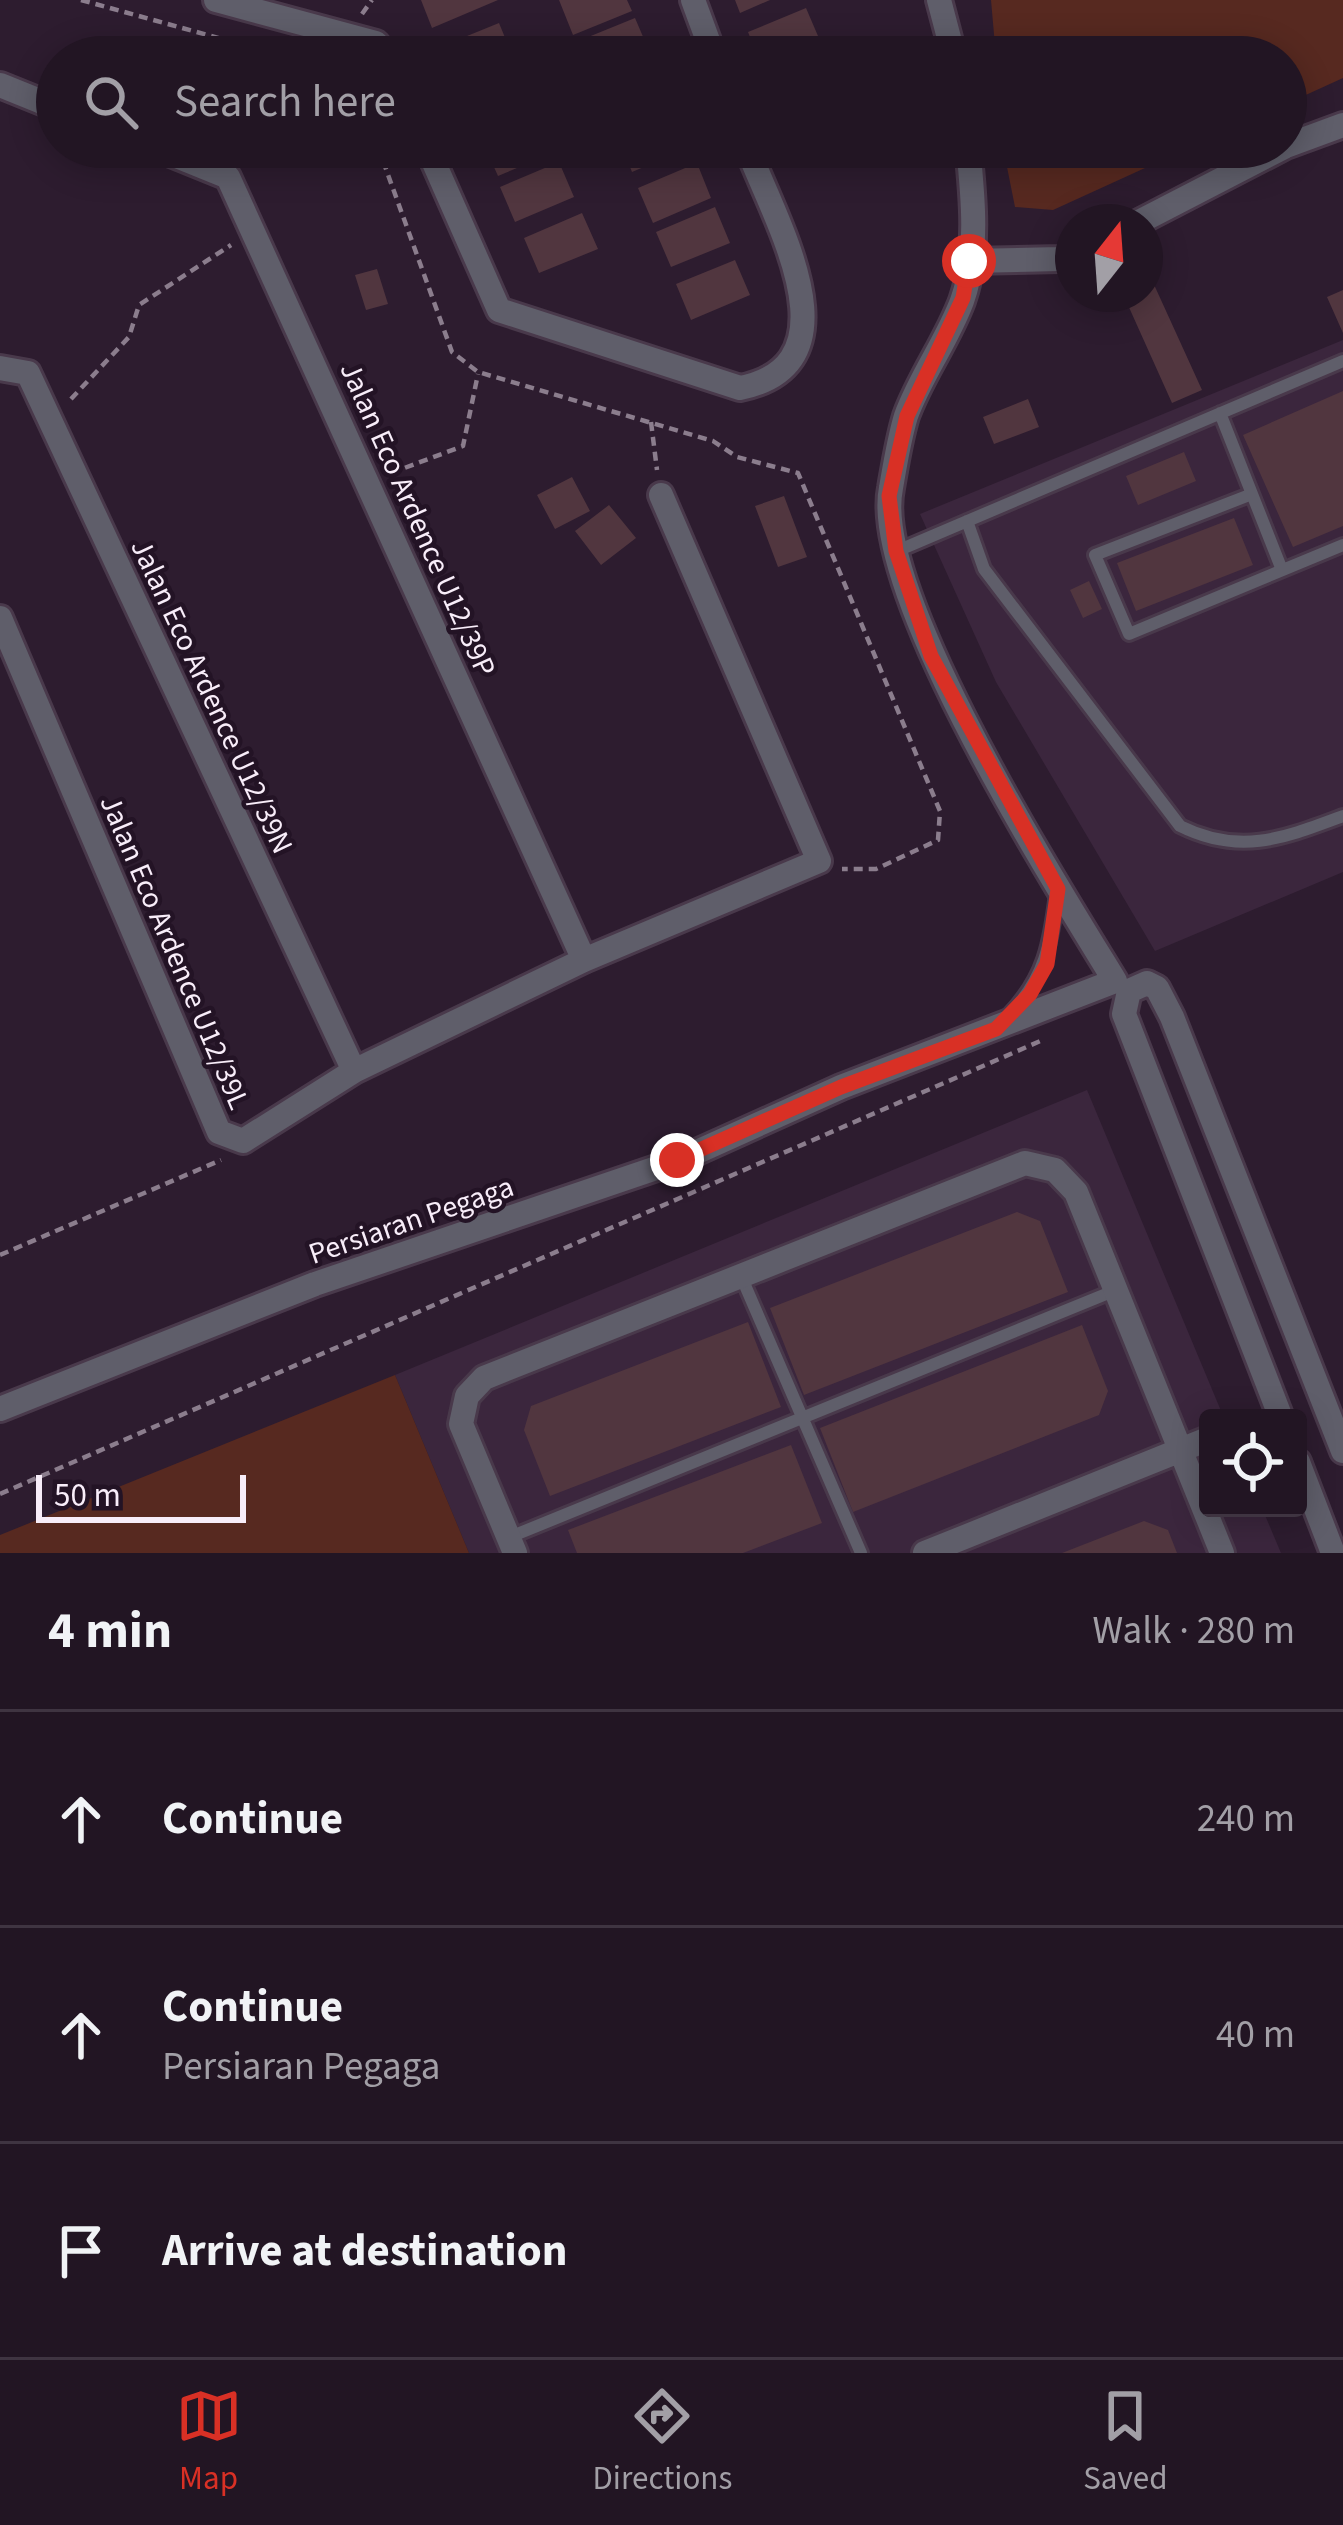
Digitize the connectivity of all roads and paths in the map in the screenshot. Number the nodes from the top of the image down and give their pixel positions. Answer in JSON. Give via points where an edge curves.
{"nodes":[{"id":1,"x":81,"y":0,"type":"edge"},
{"id":2,"x":216,"y":0,"type":"edge"},
{"id":3,"x":693,"y":0,"type":"edge"},
{"id":4,"x":939,"y":0,"type":"edge"},
{"id":5,"x":210,"y":36,"type":"edge"},
{"id":6,"x":350,"y":36,"type":"edge"},
{"id":7,"x":706,"y":36,"type":"edge"},
{"id":8,"x":948,"y":36,"type":"edge"},
{"id":9,"x":0,"y":85,"type":"edge"},
{"id":10,"x":36,"y":100,"type":"edge"},
{"id":11,"x":1343,"y":125,"type":"edge"},
{"id":12,"x":1307,"y":139,"type":"edge"},
{"id":13,"x":206,"y":168,"type":"edge"},
{"id":14,"x":436,"y":168,"type":"edge"},
{"id":15,"x":755,"y":168,"type":"edge"},
{"id":16,"x":970,"y":168,"type":"edge"},
{"id":17,"x":1244,"y":168,"type":"edge"},
{"id":18,"x":1163,"y":210,"type":"edge"},
{"id":19,"x":253,"y":231,"type":"junction"},
{"id":20,"x":1055,"y":260,"type":"edge"},
{"id":21,"x":969,"y":261,"type":"junction"},
{"id":22,"x":1343,"y":361,"type":"edge"},
{"id":23,"x":0,"y":368,"type":"edge"},
{"id":24,"x":478,"y":373,"type":"dead end"},
{"id":25,"x":1220,"y":413,"type":"junction"},
{"id":26,"x":50,"y":421,"type":"junction"},
{"id":27,"x":651,"y":422,"type":"dead end"},
{"id":28,"x":369,"y":481,"type":"junction"},
{"id":29,"x":1252,"y":494,"type":"junction"},
{"id":30,"x":661,"y":495,"type":"joint"},
{"id":31,"x":967,"y":521,"type":"junction"},
{"id":32,"x":1343,"y":545,"type":"edge"},
{"id":33,"x":896,"y":551,"type":"junction"},
{"id":34,"x":1282,"y":570,"type":"junction"},
{"id":35,"x":0,"y":618,"type":"edge"},
{"id":36,"x":7,"y":655,"type":"edge"},
{"id":37,"x":1343,"y":816,"type":"edge"},
{"id":38,"x":1058,"y":889,"type":"junction"},
{"id":39,"x":584,"y":960,"type":"junction"},
{"id":40,"x":996,"y":1029,"type":"junction"},
{"id":41,"x":1058,"y":1033,"type":"dead end"},
{"id":42,"x":354,"y":1071,"type":"junction"},
{"id":43,"x":243,"y":1141,"type":"junction"},
{"id":44,"x":0,"y":1256,"type":"edge"},
{"id":45,"x":741,"y":1276,"type":"junction"},
{"id":46,"x":1116,"y":1290,"type":"junction"},
{"id":47,"x":0,"y":1409,"type":"edge"},
{"id":48,"x":1271,"y":1409,"type":"edge"},
{"id":49,"x":800,"y":1418,"type":"junction"},
{"id":50,"x":1199,"y":1443,"type":"edge"},
{"id":51,"x":1180,"y":1450,"type":"junction"},
{"id":52,"x":1343,"y":1451,"type":"edge"},
{"id":53,"x":1307,"y":1485,"type":"edge"},
{"id":54,"x":0,"y":1494,"type":"edge"},
{"id":55,"x":512,"y":1545,"type":"edge"},
{"id":56,"x":860,"y":1553,"type":"edge"},
{"id":57,"x":925,"y":1553,"type":"edge"},
{"id":58,"x":1222,"y":1553,"type":"edge"},
{"id":59,"x":1334,"y":1553,"type":"edge"}],
"edges":[{"from":1,"to":5,"type":"path"},
{"from":2,"to":6,"type":"street"},
{"from":3,"to":7,"type":"street"},
{"from":4,"to":8,"type":"street"},
{"from":9,"to":10,"type":"street"},
{"from":11,"to":12,"type":"street"},
{"from":13,"to":19,"type":"street","name":"Jalan Eco Ardence U12/39P","via":[[228,177]]},
{"from":14,"to":15,"type":"street","via":[[499,310],[740,388],[786,370],[804,333],[804,301]]},
{"from":16,"to":21,"type":"street"},
{"from":17,"to":18,"type":"street"},
{"from":19,"to":26,"type":"path","via":[[139,304],[129,337]]},
{"from":19,"to":28,"type":"street","name":"Jalan Eco Ardence U12/39P"},
{"from":20,"to":21,"type":"street"},
{"from":21,"to":33,"type":"street","via":[[963,298],[907,416],[889,496]]},
{"from":22,"to":25,"type":"lane"},
{"from":23,"to":26,"type":"street","name":"Jalan Eco Ardence U12/39N","via":[[28,373]]},
{"from":24,"to":28,"type":"path","via":[[463,446]]},
{"from":25,"to":29,"type":"lane"},
{"from":25,"to":31,"type":"lane"},
{"from":26,"to":42,"type":"street","name":"Jalan Eco Ardence U12/39N"},
{"from":27,"to":30,"type":"path"},
{"from":28,"to":39,"type":"street","name":"Jalan Eco Ardence U12/39P"},
{"from":29,"to":34,"type":"lane"},
{"from":29,"to":34,"type":"lane","via":[[1095,555],[1129,634]]},
{"from":30,"to":39,"type":"street","name":"Jalan Eco Ardence U12/39L","via":[[819,861]]},
{"from":31,"to":33,"type":"lane"},
{"from":31,"to":37,"type":"lane","via":[[984,569],[1180,826],[1247,844]]},
{"from":32,"to":34,"type":"lane"},
{"from":33,"to":38,"type":"street","via":[[931,656]]},
{"from":35,"to":36,"type":"street","name":"Jalan Eco Ardence U12/39L"},
{"from":36,"to":43,"type":"street","name":"Jalan Eco Ardence U12/39L","via":[[219,1132]]},
{"from":38,"to":40,"type":"lane","via":[[1047,964]]},
{"from":38,"to":40,"type":"street","name":"Persiaran Pegaga","via":[[1115,981]]},
{"from":39,"to":42,"type":"street","name":"Jalan Eco Ardence U12/39L"},
{"from":40,"to":47,"type":"street","name":"Persiaran Pegaga","via":[[677,1160],[315,1284]]},
{"from":41,"to":54,"type":"path"},
{"from":42,"to":43,"type":"street","name":"Jalan Eco Ardence U12/39L"},
{"from":43,"to":44,"type":"path","via":[[229,1157]]},
{"from":45,"to":46,"type":"street","via":[[1025,1163],[1055,1170],[1076,1192]]},
{"from":45,"to":49,"type":"lane"},
{"from":45,"to":55,"type":"street","via":[[484,1378],[467,1396],[461,1424]]},
{"from":46,"to":49,"type":"lane"},
{"from":46,"to":51,"type":"street"},
{"from":48,"to":52,"type":"street","via":[[1124,1014],[1129,991],[1147,983],[1172,1017]]},
{"from":49,"to":55,"type":"lane"},
{"from":49,"to":56,"type":"lane"},
{"from":50,"to":51,"type":"street"},
{"from":51,"to":57,"type":"street"},
{"from":51,"to":58,"type":"street"},
{"from":53,"to":59,"type":"street"}]}
